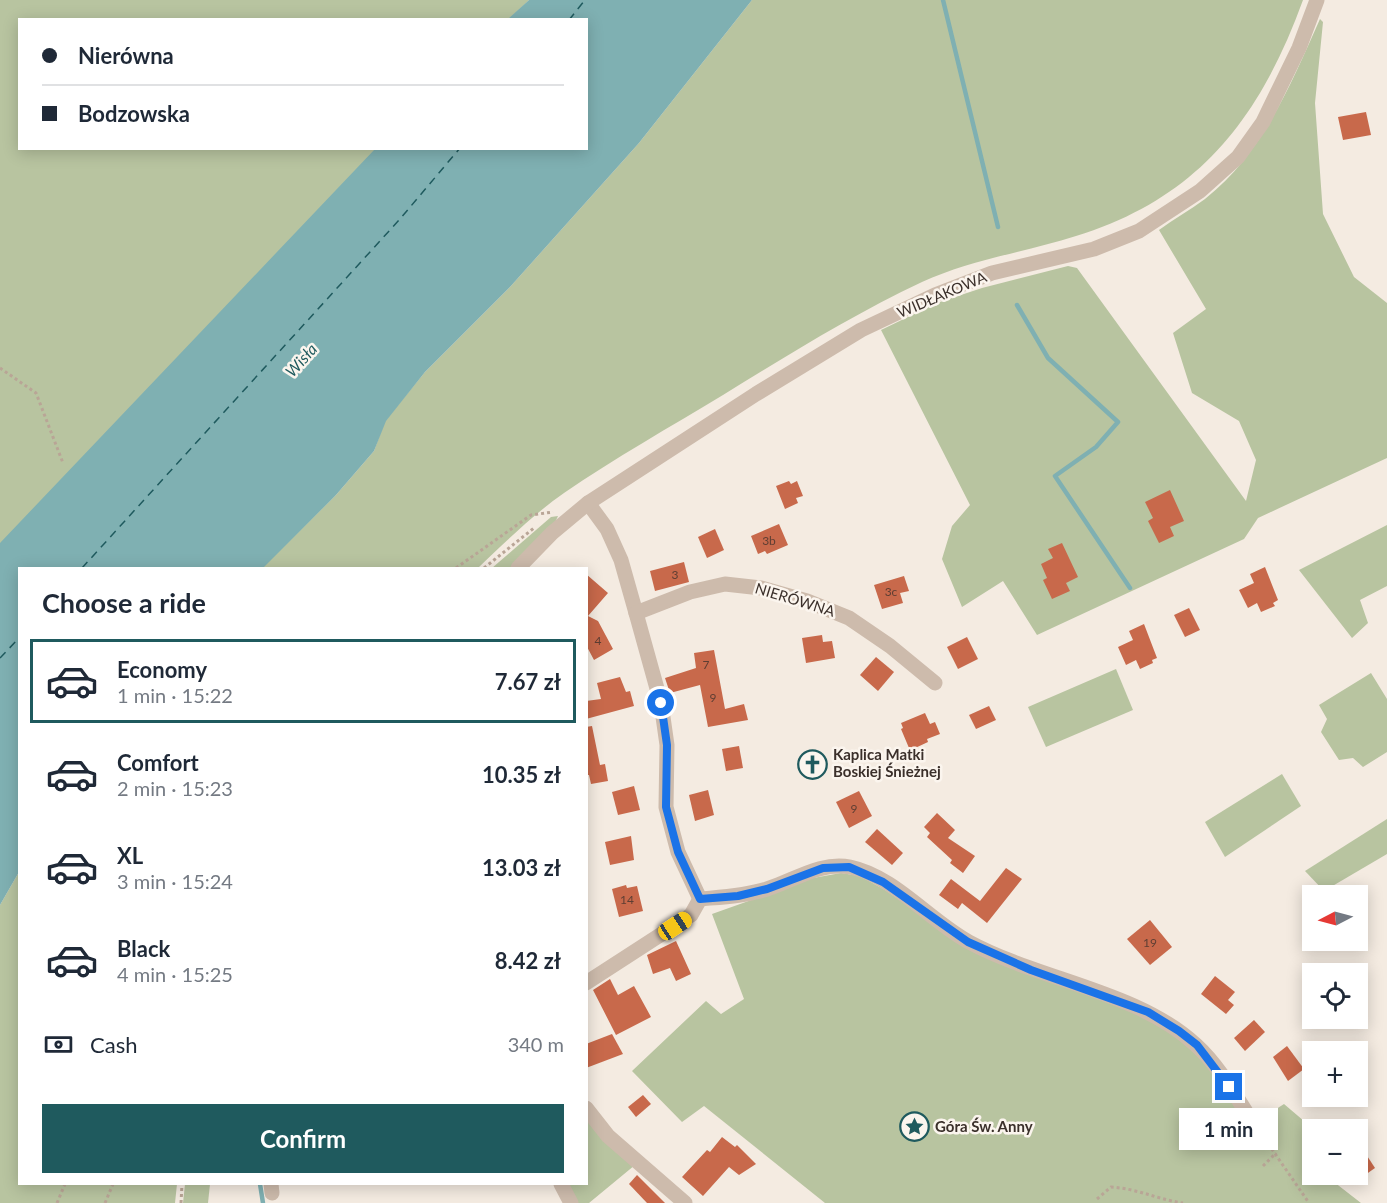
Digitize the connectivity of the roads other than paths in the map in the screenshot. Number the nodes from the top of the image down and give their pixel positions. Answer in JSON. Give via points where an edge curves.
{"nodes":[{"id":1,"x":1317,"y":0,"type":"edge"},
{"id":2,"x":588,"y":503,"type":"junction"},
{"id":3,"x":519,"y":567,"type":"edge"},
{"id":4,"x":636,"y":613,"type":"junction"},
{"id":5,"x":935,"y":683,"type":"dead end"},
{"id":6,"x":700,"y":899,"type":"junction"},
{"id":7,"x":588,"y":982,"type":"edge"},
{"id":8,"x":588,"y":1111,"type":"edge"},
{"id":9,"x":1250,"y":1118,"type":"road end"},
{"id":10,"x":562,"y":1185,"type":"edge"},
{"id":11,"x":572,"y":1203,"type":"edge"},
{"id":12,"x":685,"y":1203,"type":"edge"}],
"edges":[{"from":1,"to":2,"type":"street","name":"WIDŁAKOWA","via":[[1263,122],[1238,157],[1200,191],[1139,231],[1094,249],[992,273],[935,294],[861,330]]},
{"from":2,"to":3,"type":"street","name":"WIDŁAKOWA"},
{"from":2,"to":4,"type":"street","via":[[607,529],[621,560]]},
{"from":4,"to":5,"type":"street","name":"NIERÓWNA","via":[[690,592],[725,584],[761,588],[849,618]]},
{"from":4,"to":6,"type":"street","via":[[661,703],[667,745],[666,807],[678,852]]},
{"from":6,"to":7,"type":"street","via":[[691,915]]},
{"from":6,"to":9,"type":"street","via":[[738,896],[823,868],[849,867],[883,882],[968,942],[1031,970],[1148,1012],[1179,1031],[1210,1059]]},
{"from":8,"to":12,"type":"street","via":[[608,1136]]},
{"from":10,"to":11,"type":"street"}]}
